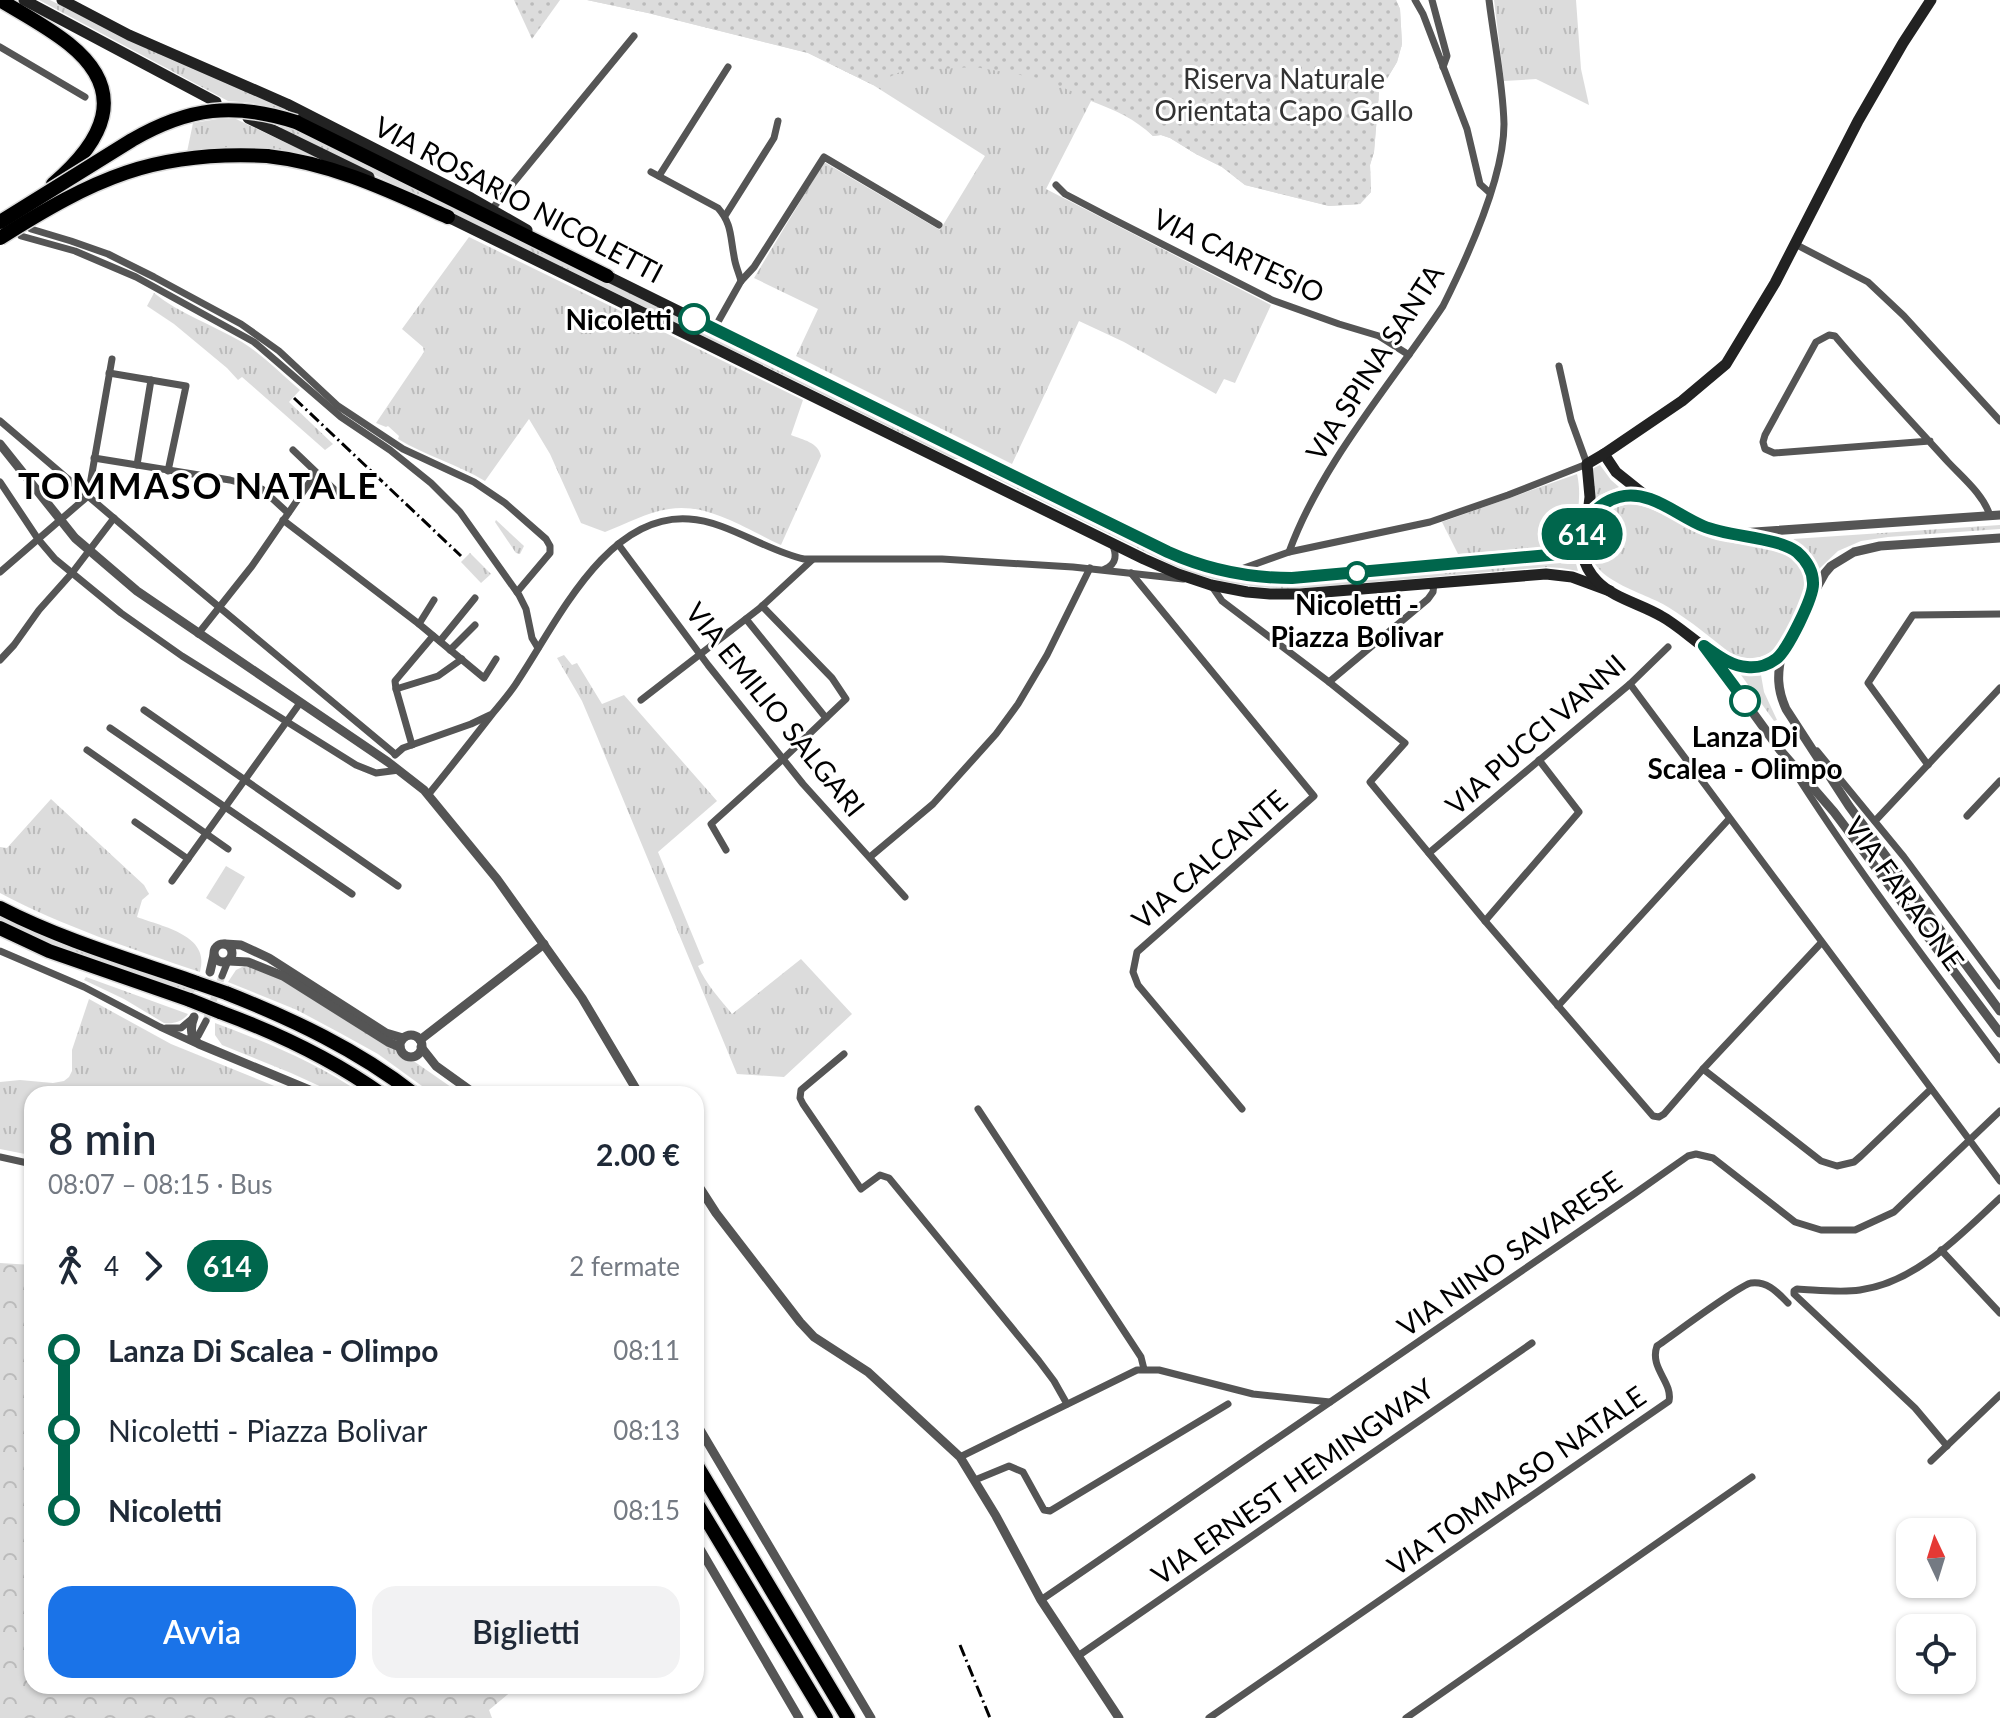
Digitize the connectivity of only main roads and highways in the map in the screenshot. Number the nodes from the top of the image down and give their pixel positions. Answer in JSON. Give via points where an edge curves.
{"nodes":[{"id":1,"x":0,"y":0,"type":"edge"},
{"id":2,"x":24,"y":0,"type":"edge"},
{"id":3,"x":62,"y":0,"type":"edge"},
{"id":4,"x":1931,"y":0,"type":"edge"},
{"id":5,"x":216,"y":102,"type":"dead end"},
{"id":6,"x":248,"y":118,"type":"dead end"},
{"id":7,"x":34,"y":201,"type":"junction"},
{"id":8,"x":448,"y":217,"type":"junction"},
{"id":9,"x":0,"y":222,"type":"edge"},
{"id":10,"x":0,"y":238,"type":"edge"},
{"id":11,"x":607,"y":276,"type":"junction"},
{"id":12,"x":951,"y":445,"type":"junction"},
{"id":13,"x":1604,"y":454,"type":"junction"},
{"id":14,"x":944,"y":461,"type":"junction"},
{"id":15,"x":998,"y":469,"type":"junction"},
{"id":16,"x":986,"y":482,"type":"junction"},
{"id":17,"x":1650,"y":499,"type":"junction"},
{"id":18,"x":1585,"y":527,"type":"junction"},
{"id":19,"x":1610,"y":591,"type":"junction"},
{"id":20,"x":0,"y":908,"type":"edge"},
{"id":21,"x":0,"y":928,"type":"edge"},
{"id":22,"x":368,"y":1086,"type":"edge"},
{"id":23,"x":402,"y":1086,"type":"edge"},
{"id":24,"x":704,"y":1477,"type":"edge"},
{"id":25,"x":704,"y":1515,"type":"edge"},
{"id":26,"x":726,"y":1552,"type":"junction"},
{"id":27,"x":817,"y":1718,"type":"edge"},
{"id":28,"x":826,"y":1718,"type":"edge"},
{"id":29,"x":848,"y":1718,"type":"edge"}],
"edges":[{"from":1,"to":7,"type":"highway","bridge":true,"via":[[79,53],[93,69],[104,98],[94,140]]},
{"from":2,"to":5,"type":"main road"},
{"from":3,"to":11,"type":"main road","name":"VIA ROSARIO NICOLETTI","via":[[287,104],[492,209]]},
{"from":4,"to":13,"type":"main road","via":[[1858,121],[1775,283],[1726,364]]},
{"from":6,"to":8,"type":"main road","name":"VIA ROSARIO NICOLETTI"},
{"from":7,"to":9,"type":"highway","bridge":true},
{"from":7,"to":11,"type":"highway","bridge":true,"via":[[141,134],[186,115],[246,110],[296,122]]},
{"from":8,"to":10,"type":"highway","bridge":true,"via":[[312,164],[221,155],[126,172],[74,194]]},
{"from":8,"to":14,"type":"main road","name":"VIA ROSARIO NICOLETTI"},
{"from":11,"to":12,"type":"main road","name":"VIA ROSARIO NICOLETTI"},
{"from":12,"to":14,"type":"main road","via":[[964,460]]},
{"from":12,"to":15,"type":"main road","name":"VIA ROSARIO NICOLETTI"},
{"from":13,"to":17,"type":"main road","via":[[1622,478]]},
{"from":13,"to":18,"type":"main road","via":[[1587,464],[1590,497]]},
{"from":14,"to":16,"type":"main road","name":"VIA ROSARIO NICOLETTI"},
{"from":15,"to":16,"type":"main road","via":[[984,468]]},
{"from":15,"to":18,"type":"main road","name":"VIA ROSARIO NICOLETTI","via":[[1202,566],[1261,577],[1552,556],[1574,547]]},
{"from":16,"to":19,"type":"main road","name":"VIA ROSARIO NICOLETTI","via":[[1158,566],[1247,592],[1292,595],[1546,574]]},
{"from":17,"to":18,"type":"main road","name":"VIA ROSARIO NICOLETTI","via":[[1612,499]]},
{"from":17,"to":19,"type":"main road","name":"VIA ROSARIO NICOLETTI","via":[[1721,533],[1775,542],[1797,552],[1812,575],[1810,601],[1782,653],[1767,664],[1743,667],[1722,659],[1664,617]]},
{"from":18,"to":19,"type":"main road","via":[[1588,568]]},
{"from":20,"to":23,"type":"highway","bridge":true,"via":[[264,1008]]},
{"from":21,"to":22,"type":"highway","bridge":true,"via":[[259,1027]]},
{"from":24,"to":29,"type":"highway"},
{"from":25,"to":26,"type":"highway"},
{"from":26,"to":27,"type":"highway"},
{"from":26,"to":28,"type":"highway"}]}
